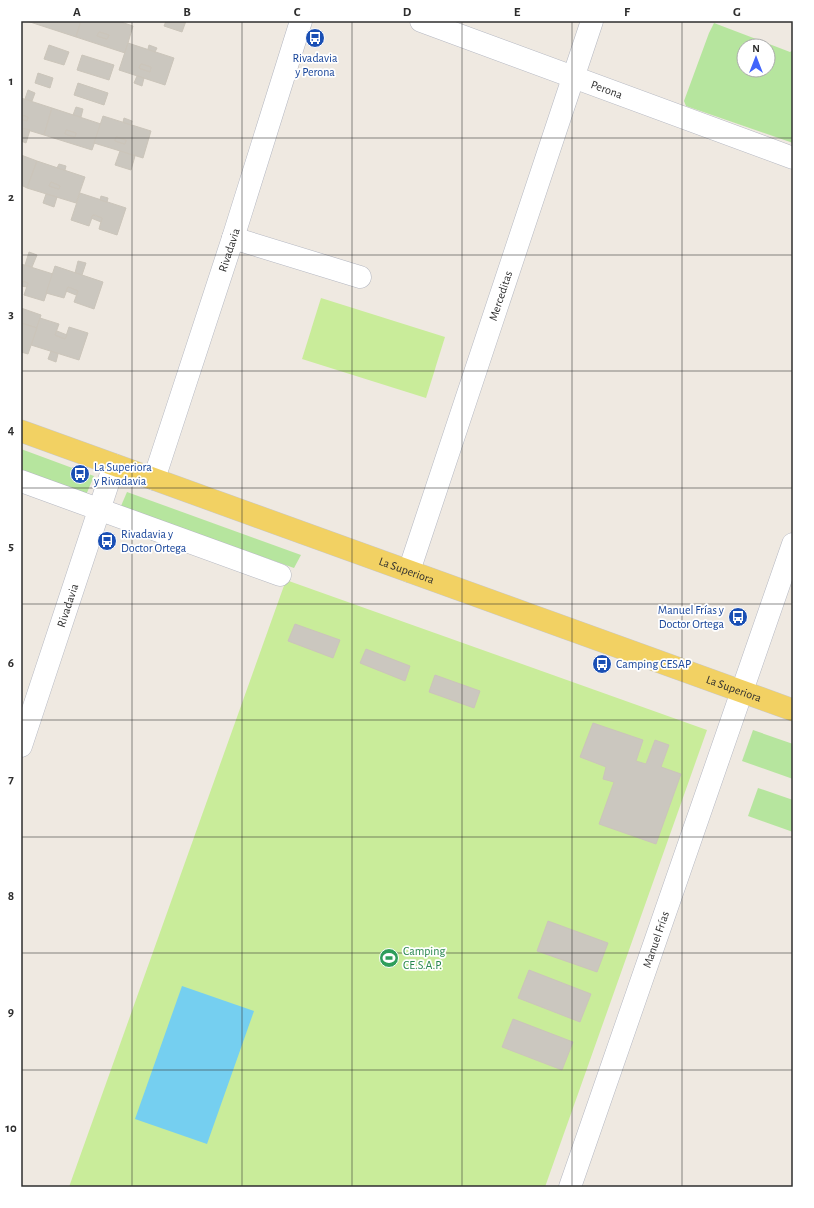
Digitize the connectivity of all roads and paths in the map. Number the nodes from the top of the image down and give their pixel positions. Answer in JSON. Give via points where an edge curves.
{"nodes":[{"id":1,"x":301,"y":21,"type":"edge"},
{"id":2,"x":422,"y":21,"type":"edge"},
{"id":3,"x":592,"y":21,"type":"edge"},
{"id":4,"x":575,"y":77,"type":"junction"},
{"id":5,"x":793,"y":158,"type":"edge"},
{"id":6,"x":233,"y":238,"type":"junction"},
{"id":7,"x":360,"y":277,"type":"dead end"},
{"id":8,"x":21,"y":430,"type":"edge"},
{"id":9,"x":114,"y":465,"type":"junction"},
{"id":10,"x":154,"y":479,"type":"junction"},
{"id":11,"x":21,"y":481,"type":"edge"},
{"id":12,"x":100,"y":510,"type":"junction"},
{"id":13,"x":793,"y":544,"type":"edge"},
{"id":14,"x":409,"y":571,"type":"junction"},
{"id":15,"x":280,"y":575,"type":"dead end"},
{"id":16,"x":742,"y":692,"type":"junction"},
{"id":17,"x":793,"y":710,"type":"edge"},
{"id":18,"x":21,"y":746,"type":"edge"},
{"id":19,"x":570,"y":1187,"type":"edge"}],
"edges":[{"from":1,"to":6,"type":"street","name":"Rivadavia"},
{"from":2,"to":4,"type":"street","name":"Perona"},
{"from":3,"to":4,"type":"street","name":"Merceditas"},
{"from":4,"to":5,"type":"street","name":"Perona"},
{"from":4,"to":14,"type":"street","name":"Merceditas"},
{"from":6,"to":7,"type":"street"},
{"from":6,"to":10,"type":"street","name":"Rivadavia"},
{"from":8,"to":9,"type":"main road","name":"La Superiora"},
{"from":9,"to":10,"type":"main road","name":"La Superiora"},
{"from":9,"to":12,"type":"street","name":"Rivadavia"},
{"from":10,"to":14,"type":"main road","name":"La Superiora"},
{"from":11,"to":12,"type":"street"},
{"from":12,"to":15,"type":"street"},
{"from":12,"to":18,"type":"street","name":"Rivadavia"},
{"from":13,"to":16,"type":"street","name":"Manuel Frías"},
{"from":14,"to":16,"type":"main road","name":"La Superiora"},
{"from":16,"to":17,"type":"main road","name":"La Superiora"},
{"from":16,"to":19,"type":"street","name":"Manuel Frías"}]}
